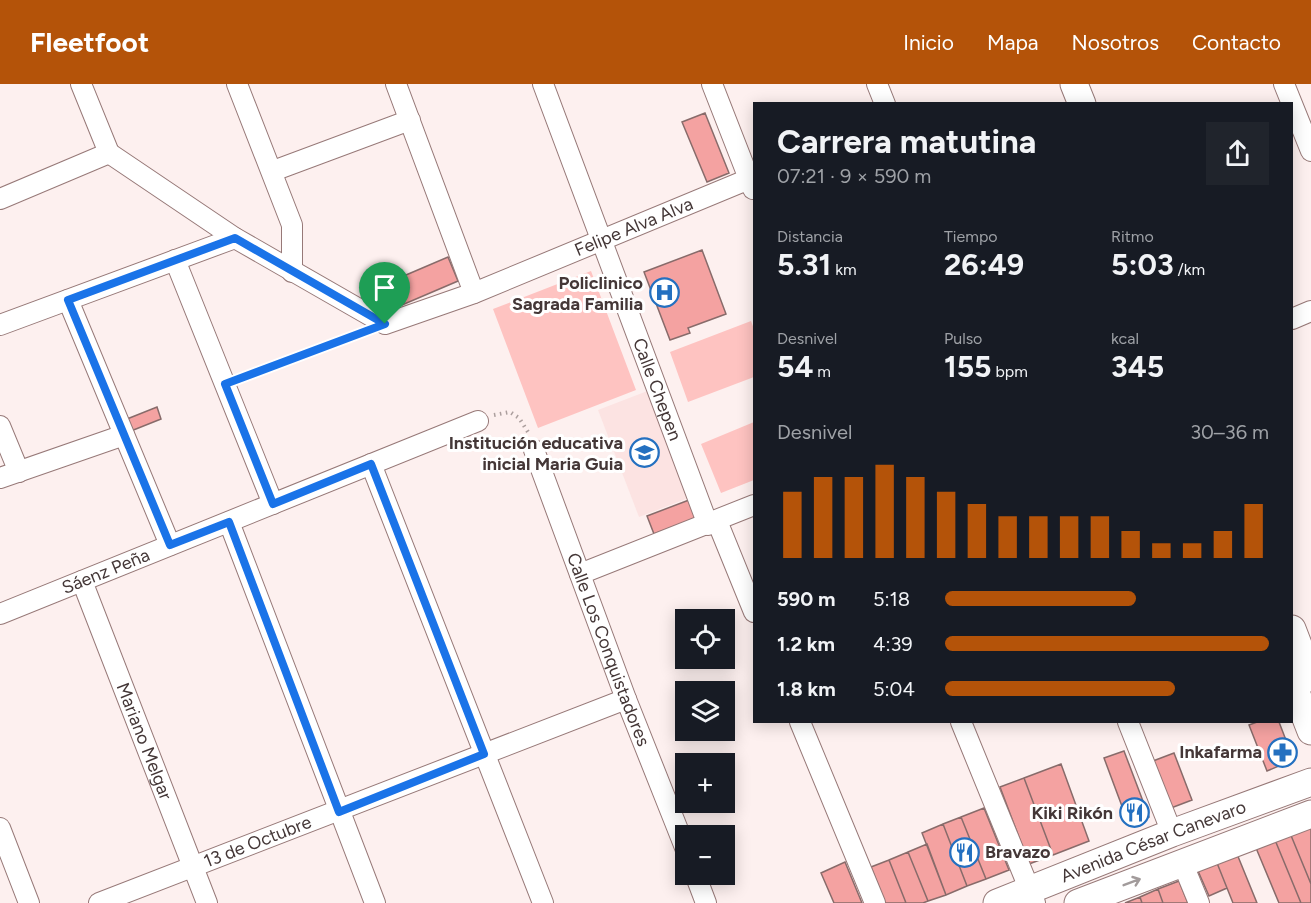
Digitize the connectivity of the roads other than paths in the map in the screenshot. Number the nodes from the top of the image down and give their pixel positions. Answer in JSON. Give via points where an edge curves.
{"nodes":[{"id":1,"x":81,"y":84,"type":"edge"},
{"id":2,"x":237,"y":84,"type":"edge"},
{"id":3,"x":396,"y":84,"type":"edge"},
{"id":4,"x":543,"y":84,"type":"edge"},
{"id":5,"x":712,"y":84,"type":"edge"},
{"id":6,"x":877,"y":84,"type":"edge"},
{"id":7,"x":1054,"y":84,"type":"edge"},
{"id":8,"x":1074,"y":84,"type":"edge"},
{"id":9,"x":1284,"y":84,"type":"edge"},
{"id":10,"x":884,"y":102,"type":"edge"},
{"id":11,"x":1061,"y":102,"type":"edge"},
{"id":12,"x":1081,"y":102,"type":"edge"},
{"id":13,"x":1291,"y":102,"type":"edge"},
{"id":14,"x":1293,"y":106,"type":"edge"},
{"id":15,"x":410,"y":120,"type":"junction"},
{"id":16,"x":1311,"y":151,"type":"edge"},
{"id":17,"x":109,"y":153,"type":"junction"},
{"id":18,"x":273,"y":171,"type":"junction"},
{"id":19,"x":752,"y":185,"type":"edge"},
{"id":20,"x":0,"y":199,"type":"edge"},
{"id":21,"x":235,"y":238,"type":"junction"},
{"id":22,"x":601,"y":241,"type":"junction"},
{"id":23,"x":176,"y":260,"type":"junction"},
{"id":24,"x":292,"y":272,"type":"junction"},
{"id":25,"x":474,"y":293,"type":"junction"},
{"id":26,"x":68,"y":300,"type":"junction"},
{"id":27,"x":1311,"y":311,"type":"edge"},
{"id":28,"x":1293,"y":319,"type":"edge"},
{"id":29,"x":0,"y":325,"type":"edge"},
{"id":30,"x":478,"y":422,"type":"road end"},
{"id":31,"x":0,"y":426,"type":"edge"},
{"id":32,"x":124,"y":435,"type":"junction"},
{"id":33,"x":534,"y":450,"type":"road end"},
{"id":34,"x":371,"y":464,"type":"junction"},
{"id":35,"x":9,"y":475,"type":"edge"},
{"id":36,"x":273,"y":504,"type":"junction"},
{"id":37,"x":753,"y":505,"type":"edge"},
{"id":38,"x":229,"y":522,"type":"junction"},
{"id":39,"x":712,"y":523,"type":"junction"},
{"id":40,"x":170,"y":545,"type":"junction"},
{"id":41,"x":580,"y":574,"type":"junction"},
{"id":42,"x":82,"y":581,"type":"junction"},
{"id":43,"x":753,"y":610,"type":"edge"},
{"id":44,"x":0,"y":614,"type":"edge"},
{"id":45,"x":1293,"y":631,"type":"edge"},
{"id":46,"x":1311,"y":678,"type":"edge"},
{"id":47,"x":1293,"y":685,"type":"edge"},
{"id":48,"x":626,"y":699,"type":"junction"},
{"id":49,"x":800,"y":723,"type":"edge"},
{"id":50,"x":961,"y":723,"type":"edge"},
{"id":51,"x":1128,"y":723,"type":"edge"},
{"id":52,"x":1311,"y":731,"type":"edge"},
{"id":53,"x":484,"y":754,"type":"junction"},
{"id":54,"x":1311,"y":782,"type":"edge"},
{"id":55,"x":339,"y":812,"type":"junction"},
{"id":56,"x":1311,"y":814,"type":"edge"},
{"id":57,"x":676,"y":825,"type":"edge"},
{"id":58,"x":0,"y":828,"type":"edge"},
{"id":59,"x":1172,"y":833,"type":"junction"},
{"id":60,"x":1182,"y":862,"type":"junction"},
{"id":61,"x":192,"y":865,"type":"junction"},
{"id":62,"x":699,"y":885,"type":"edge"},
{"id":63,"x":1032,"y":897,"type":"edge"},
{"id":64,"x":29,"y":903,"type":"edge"},
{"id":65,"x":99,"y":903,"type":"edge"},
{"id":66,"x":207,"y":903,"type":"edge"},
{"id":67,"x":375,"y":903,"type":"edge"},
{"id":68,"x":543,"y":903,"type":"edge"},
{"id":69,"x":706,"y":903,"type":"edge"},
{"id":70,"x":875,"y":903,"type":"edge"},
{"id":71,"x":997,"y":903,"type":"edge"},
{"id":72,"x":1078,"y":903,"type":"edge"},
{"id":73,"x":1198,"y":903,"type":"edge"}],
"edges":[{"from":1,"to":17,"type":"street"},
{"from":2,"to":18,"type":"street"},
{"from":3,"to":15,"type":"street"},
{"from":4,"to":22,"type":"street","name":"Calle Chepen"},
{"from":5,"to":19,"type":"street"},
{"from":6,"to":10,"type":"street"},
{"from":7,"to":11,"type":"main road"},
{"from":8,"to":12,"type":"main road"},
{"from":9,"to":13,"type":"street"},
{"from":14,"to":16,"type":"street"},
{"from":15,"to":18,"type":"street"},
{"from":15,"to":25,"type":"street"},
{"from":17,"to":20,"type":"street"},
{"from":17,"to":21,"type":"street"},
{"from":18,"to":24,"type":"street","via":[[292,225]]},
{"from":19,"to":22,"type":"street","name":"Felipe Alva Alva"},
{"from":21,"to":23,"type":"street"},
{"from":21,"to":24,"type":"street"},
{"from":22,"to":25,"type":"street","name":"Felipe Alva Alva"},
{"from":22,"to":39,"type":"street","name":"Calle Chepen"},
{"from":23,"to":26,"type":"street"},
{"from":23,"to":36,"type":"street"},
{"from":24,"to":25,"type":"street","name":"Felipe Alva Alva","via":[[385,324]]},
{"from":26,"to":29,"type":"street"},
{"from":26,"to":32,"type":"street"},
{"from":27,"to":28,"type":"street"},
{"from":30,"to":34,"type":"street","name":"Sáenz Peña"},
{"from":31,"to":35,"type":"street"},
{"from":32,"to":35,"type":"street"},
{"from":32,"to":40,"type":"street"},
{"from":33,"to":41,"type":"street","name":"Calle Los Conquistadores"},
{"from":34,"to":36,"type":"street","name":"Sáenz Peña"},
{"from":34,"to":53,"type":"street"},
{"from":36,"to":38,"type":"street","name":"Sáenz Peña"},
{"from":37,"to":39,"type":"street"},
{"from":38,"to":40,"type":"street","name":"Sáenz Peña"},
{"from":38,"to":55,"type":"street"},
{"from":39,"to":41,"type":"street"},
{"from":39,"to":43,"type":"street","name":"Calle Chepen"},
{"from":40,"to":42,"type":"street","name":"Sáenz Peña"},
{"from":41,"to":48,"type":"street","name":"Calle Los Conquistadores"},
{"from":42,"to":44,"type":"street","name":"Sáenz Peña"},
{"from":42,"to":61,"type":"street","name":"Mariano Melgar"},
{"from":45,"to":46,"type":"main road"},
{"from":47,"to":52,"type":"main road"},
{"from":48,"to":53,"type":"street","name":"13 de Octubre"},
{"from":48,"to":57,"type":"street","name":"Calle Los Conquistadores"},
{"from":49,"to":70,"type":"street"},
{"from":50,"to":63,"type":"street"},
{"from":51,"to":59,"type":"street"},
{"from":53,"to":55,"type":"street","name":"13 de Octubre"},
{"from":53,"to":68,"type":"street"},
{"from":54,"to":59,"type":"main road","name":"Avenida César Canevaro"},
{"from":55,"to":61,"type":"street","name":"13 de Octubre"},
{"from":55,"to":67,"type":"street"},
{"from":56,"to":60,"type":"main road","name":"Avenida César Canevaro"},
{"from":58,"to":64,"type":"street"},
{"from":59,"to":63,"type":"main road","name":"Avenida César Canevaro"},
{"from":72,"to":60,"type":"main road","name":"Avenida César Canevaro","one_way":true},
{"from":60,"to":73,"type":"street"},
{"from":61,"to":65,"type":"street","name":"13 de Octubre"},
{"from":61,"to":66,"type":"street","name":"Mariano Melgar"},
{"from":62,"to":69,"type":"street"},
{"from":63,"to":71,"type":"main road","name":"Avenida César Canevaro"}]}
